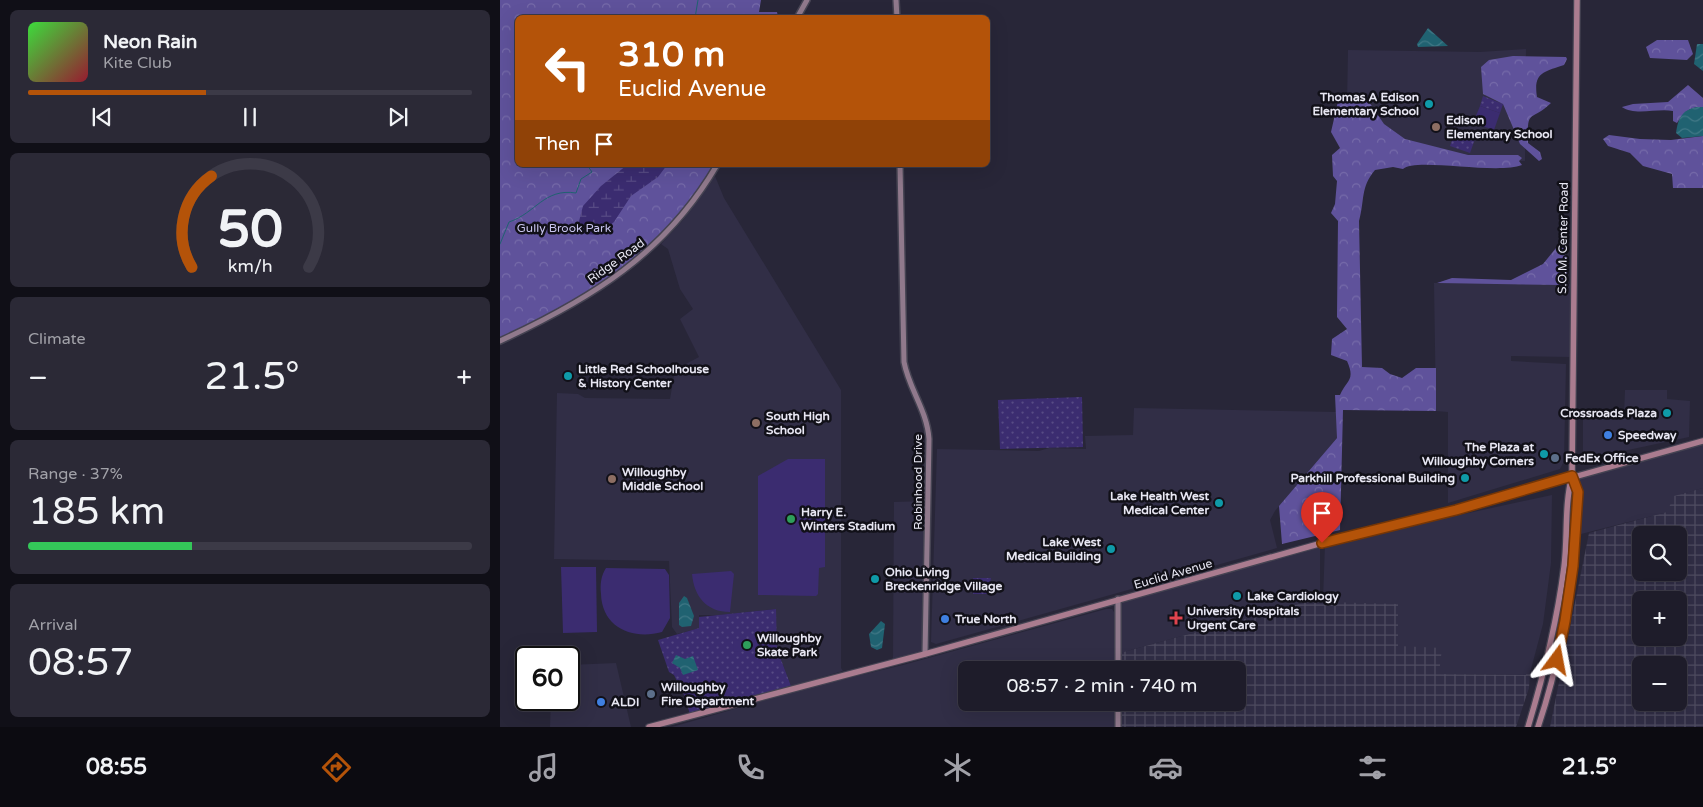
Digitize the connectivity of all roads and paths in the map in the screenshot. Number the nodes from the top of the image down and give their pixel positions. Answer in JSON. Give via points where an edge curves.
{"nodes":[{"id":1,"x":807,"y":0,"type":"edge"},
{"id":2,"x":896,"y":0,"type":"edge"},
{"id":3,"x":1577,"y":0,"type":"edge"},
{"id":4,"x":799,"y":15,"type":"edge"},
{"id":5,"x":897,"y":15,"type":"edge"},
{"id":6,"x":716,"y":167,"type":"edge"},
{"id":7,"x":900,"y":167,"type":"edge"},
{"id":8,"x":500,"y":341,"type":"edge"},
{"id":9,"x":1703,"y":440,"type":"edge"},
{"id":10,"x":1572,"y":476,"type":"junction"},
{"id":11,"x":1118,"y":599,"type":"junction"},
{"id":12,"x":924,"y":654,"type":"junction"},
{"id":13,"x":1118,"y":661,"type":"edge"},
{"id":14,"x":1118,"y":711,"type":"edge"},
{"id":15,"x":649,"y":727,"type":"edge"},
{"id":16,"x":1118,"y":727,"type":"edge"},
{"id":17,"x":1528,"y":727,"type":"edge"},
{"id":18,"x":1538,"y":727,"type":"edge"}],
"edges":[{"from":1,"to":4,"type":"street"},
{"from":2,"to":5,"type":"street"},
{"from":3,"to":10,"type":"main road","name":"S.O.M. Center Road"},
{"from":6,"to":8,"type":"street","name":"Ridge Road","via":[[684,214],[641,258],[555,316]]},
{"from":7,"to":12,"type":"street","name":"Robinhood Drive","via":[[904,362],[910,386],[923,410],[929,438]]},
{"from":9,"to":10,"type":"main road","name":"Euclid Avenue"},
{"from":10,"to":11,"type":"main road","name":"Euclid Avenue"},
{"from":10,"to":17,"type":"main road","name":"S.O.M. Center Road","via":[[1558,608]]},
{"from":10,"to":18,"type":"main road","name":"S.O.M. Center Road","via":[[1578,492],[1573,566],[1559,652]]},
{"from":11,"to":12,"type":"main road","name":"Euclid Avenue"},
{"from":11,"to":13,"type":"street"},
{"from":12,"to":15,"type":"main road","name":"Euclid Avenue"},
{"from":14,"to":16,"type":"street"}]}
